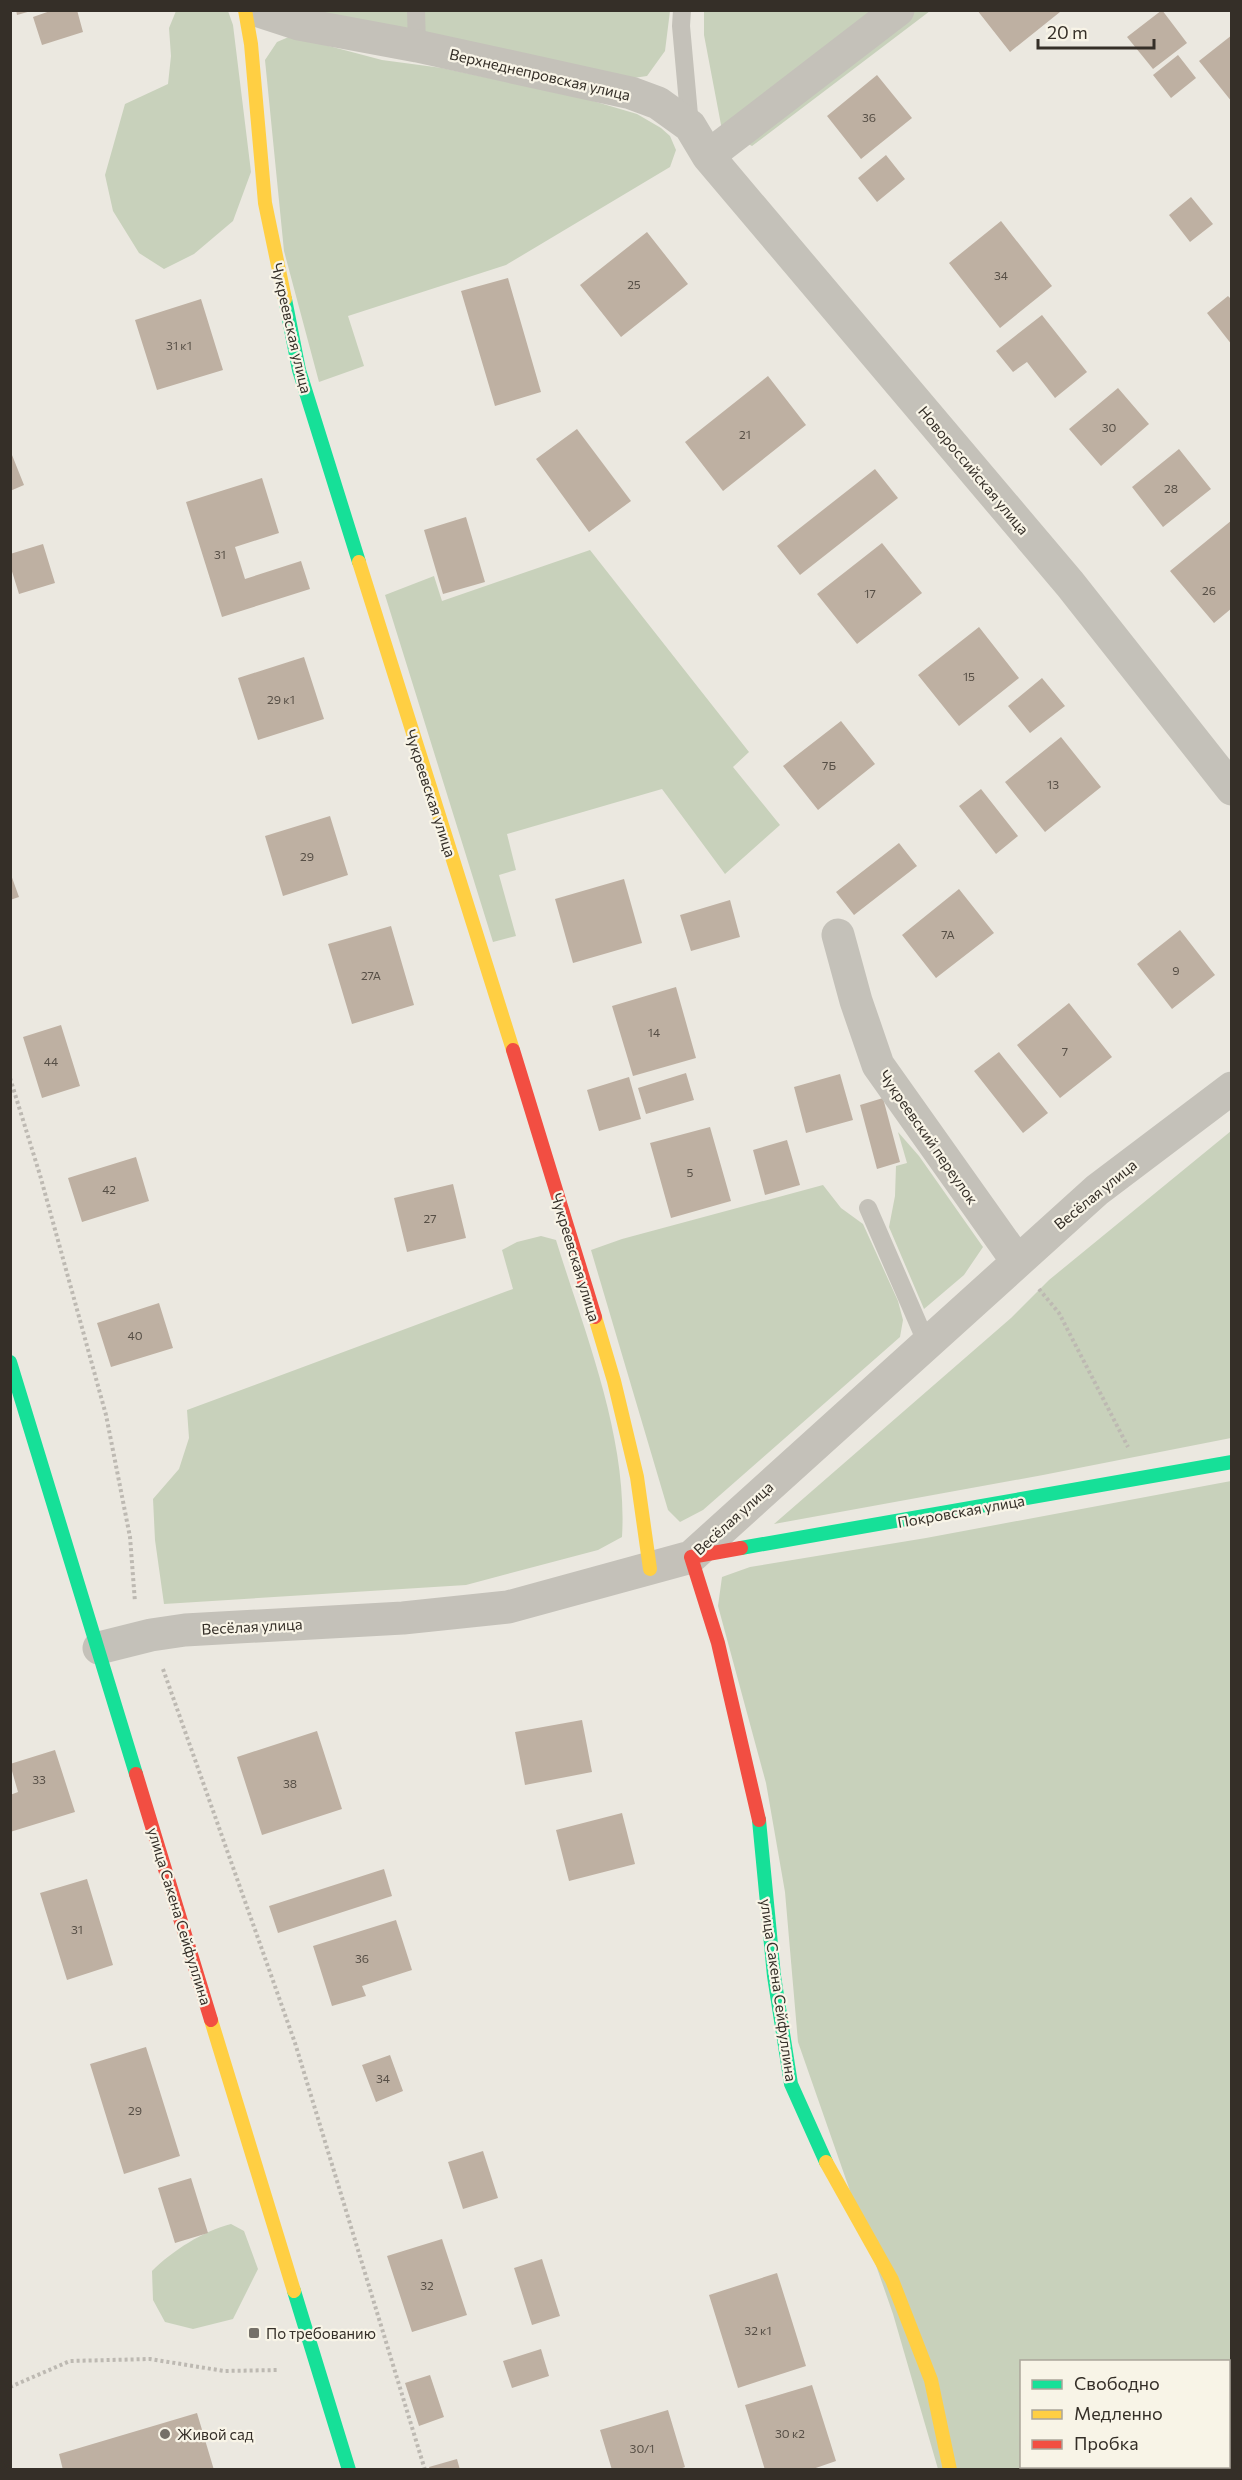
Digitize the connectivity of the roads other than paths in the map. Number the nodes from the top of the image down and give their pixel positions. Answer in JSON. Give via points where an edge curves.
{"nodes":[{"id":1,"x":245,"y":10,"type":"edge"},
{"id":2,"x":256,"y":10,"type":"edge"},
{"id":3,"x":416,"y":10,"type":"edge"},
{"id":4,"x":682,"y":10,"type":"edge"},
{"id":5,"x":898,"y":10,"type":"edge"},
{"id":6,"x":417,"y":46,"type":"junction"},
{"id":7,"x":690,"y":126,"type":"junction"},
{"id":8,"x":708,"y":156,"type":"junction"},
{"id":9,"x":1232,"y":789,"type":"edge"},
{"id":10,"x":838,"y":935,"type":"dead end"},
{"id":11,"x":1232,"y":1088,"type":"edge"},
{"id":12,"x":868,"y":1208,"type":"dead end"},
{"id":13,"x":1017,"y":1261,"type":"junction"},
{"id":14,"x":927,"y":1344,"type":"junction"},
{"id":15,"x":10,"y":1362,"type":"edge"},
{"id":16,"x":1232,"y":1462,"type":"edge"},
{"id":17,"x":691,"y":1557,"type":"junction"},
{"id":18,"x":650,"y":1569,"type":"junction"},
{"id":19,"x":99,"y":1648,"type":"junction"},
{"id":20,"x":349,"y":2469,"type":"edge"},
{"id":21,"x":950,"y":2469,"type":"edge"}],
"edges":[{"from":1,"to":18,"type":"street","name":"Чукреевская улица","via":[[265,203],[299,370],[614,1381],[637,1477]]},
{"from":2,"to":6,"type":"street","name":"Верхнеднепровская улица","via":[[299,24]]},
{"from":3,"to":6,"type":"lane"},
{"from":4,"to":7,"type":"lane"},
{"from":5,"to":8,"type":"street"},
{"from":6,"to":7,"type":"street","name":"Верхнеднепровская улица","via":[[631,93],[658,104]]},
{"from":7,"to":8,"type":"street","name":"Верхнеднепровская улица"},
{"from":8,"to":9,"type":"street","name":"Новороссийская улица","via":[[1070,584]]},
{"from":10,"to":13,"type":"street","name":"Чукреевский переулок","via":[[855,1001],[878,1065]]},
{"from":11,"to":13,"type":"street","name":"Весёлая улица","via":[[1097,1190]]},
{"from":12,"to":14,"type":"lane"},
{"from":13,"to":14,"type":"street","name":"Весёлая улица"},
{"from":14,"to":17,"type":"street","name":"Весёлая улица"},
{"from":15,"to":19,"type":"street","name":"улица Сакена Сейфуллина"},
{"from":16,"to":17,"type":"street","name":"Покровская улица"},
{"from":17,"to":18,"type":"street","name":"Весёлая улица"},
{"from":17,"to":21,"type":"street","name":"улица Сакена Сейфуллина","via":[[718,1643],[758,1813],[774,1976],[791,2084],[832,2174],[892,2280],[931,2379]]},
{"from":18,"to":19,"type":"street","name":"Весёлая улица","via":[[508,1607],[403,1618],[185,1630]]},
{"from":19,"to":20,"type":"street","name":"улица Сакена Сейфуллина"}]}
